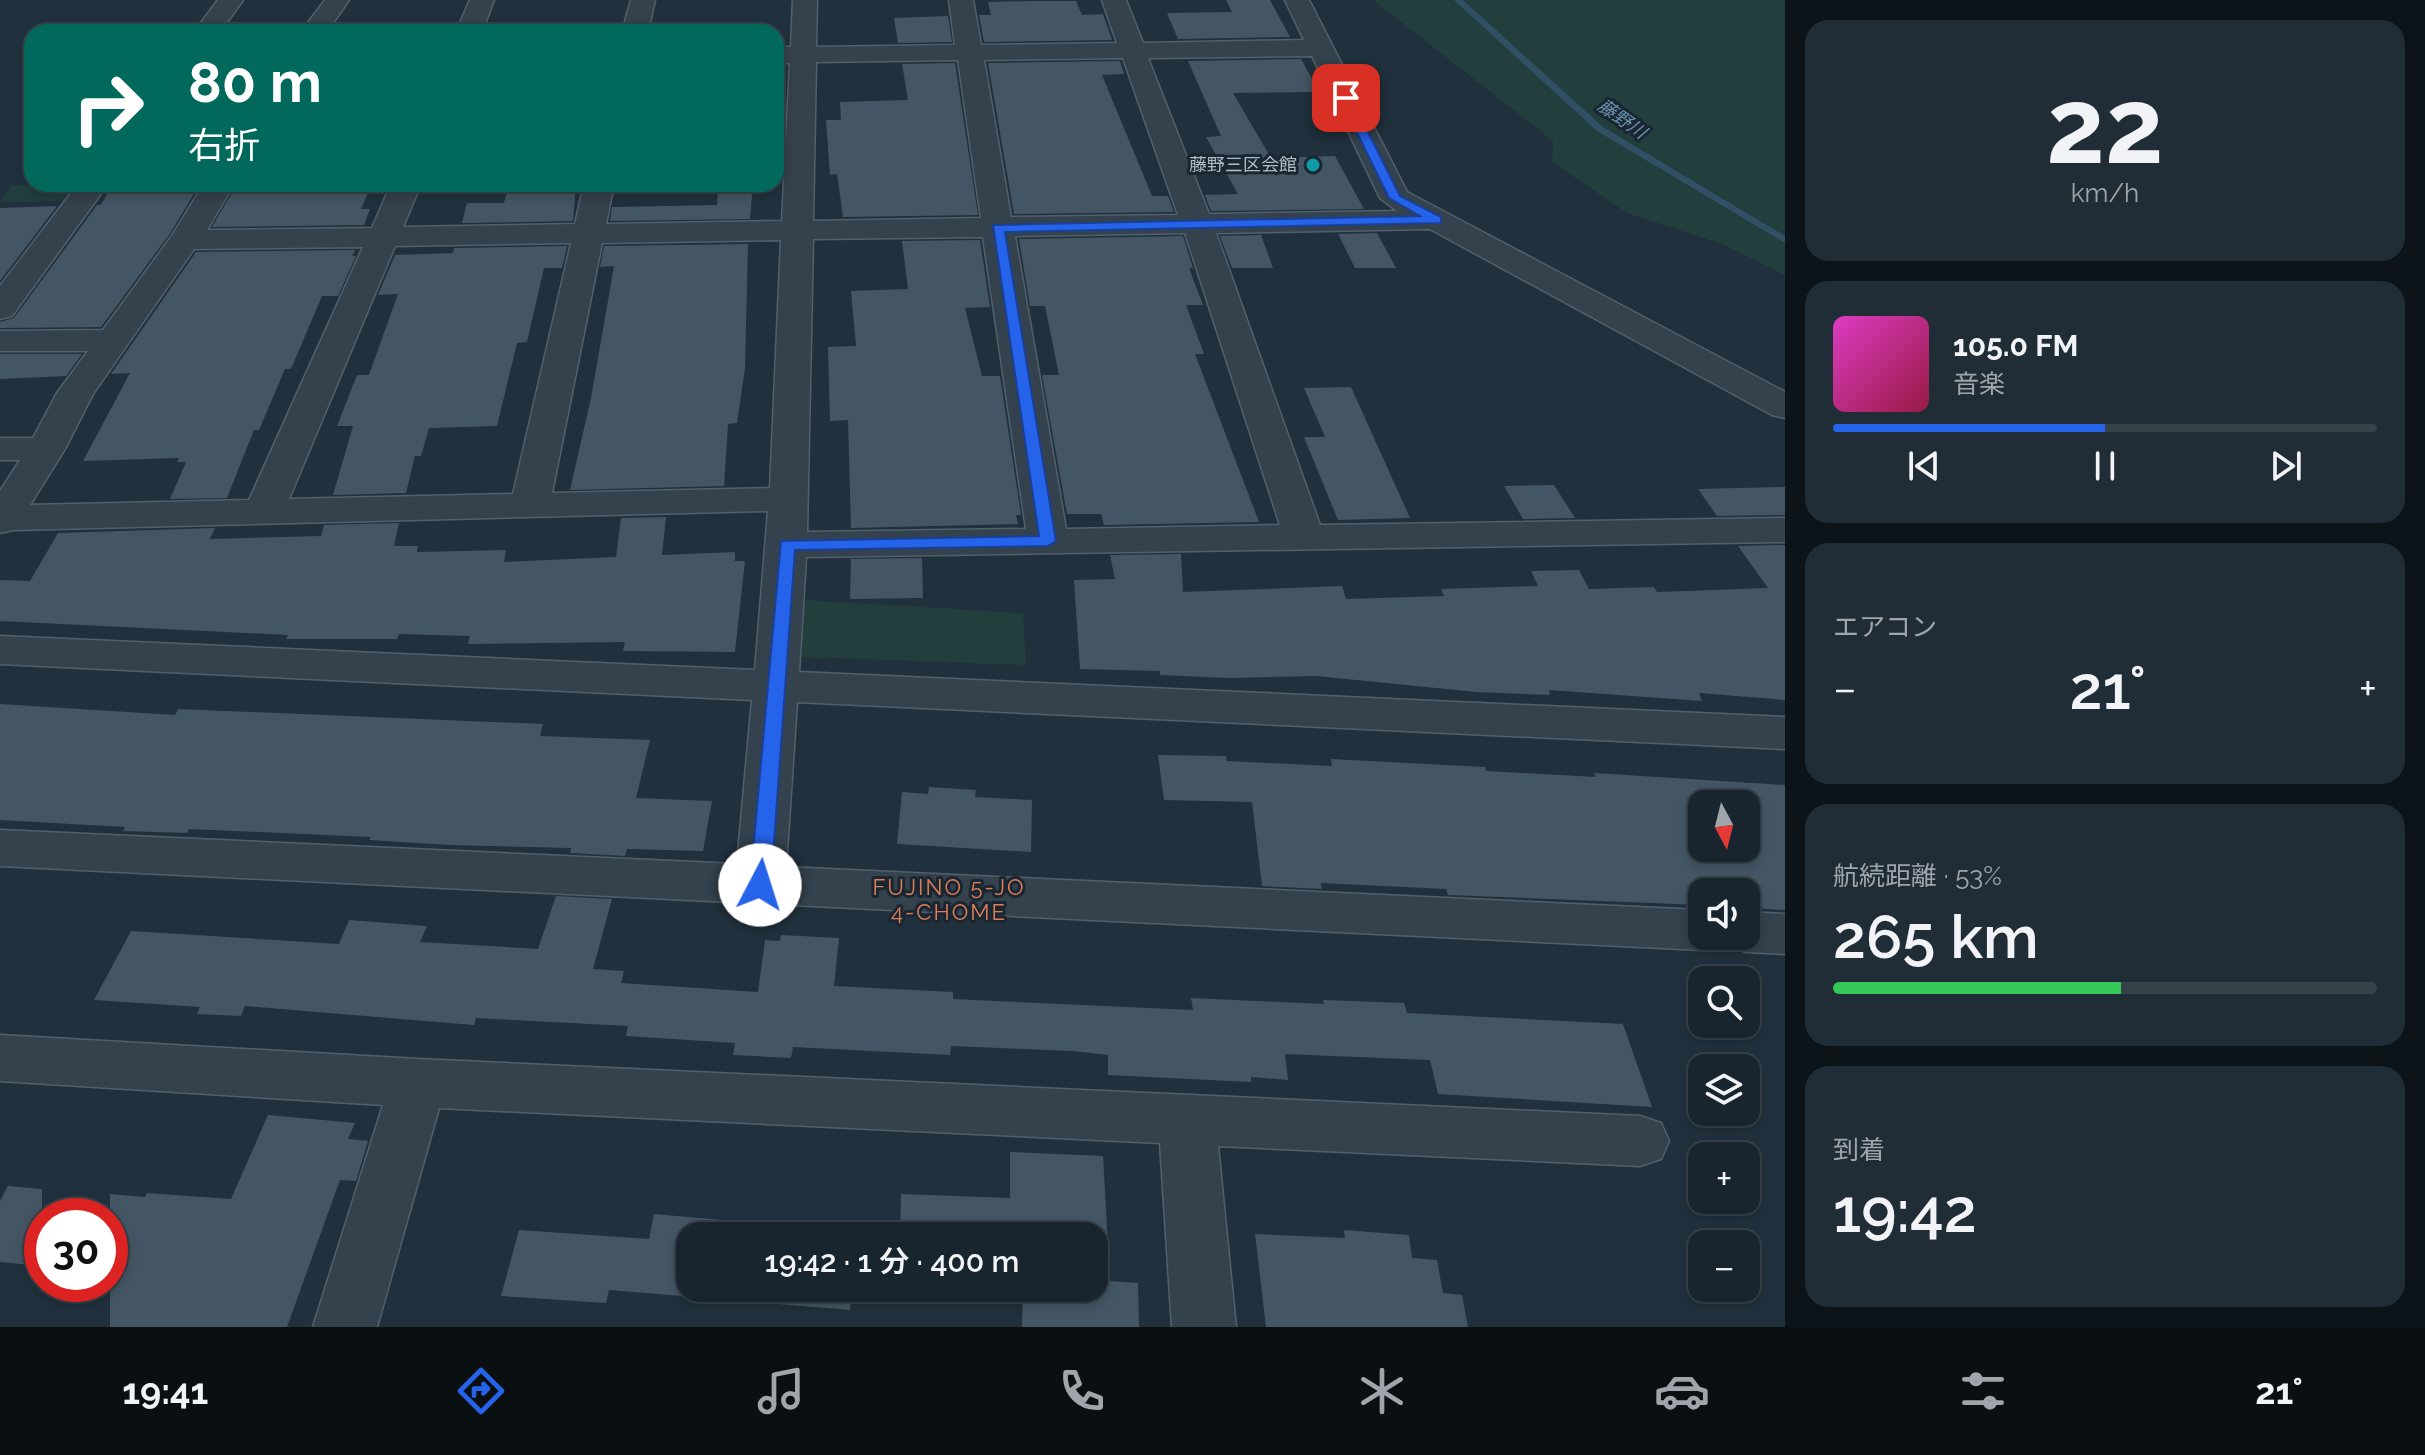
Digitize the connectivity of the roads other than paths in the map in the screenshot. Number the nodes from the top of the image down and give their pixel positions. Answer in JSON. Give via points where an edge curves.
{"nodes":[{"id":1,"x":231,"y":0,"type":"edge"},
{"id":2,"x":337,"y":0,"type":"edge"},
{"id":3,"x":482,"y":0,"type":"edge"},
{"id":4,"x":643,"y":0,"type":"edge"},
{"id":5,"x":805,"y":0,"type":"edge"},
{"id":6,"x":961,"y":0,"type":"edge"},
{"id":7,"x":1114,"y":0,"type":"edge"},
{"id":8,"x":1297,"y":0,"type":"edge"},
{"id":9,"x":213,"y":24,"type":"edge"},
{"id":10,"x":320,"y":24,"type":"edge"},
{"id":11,"x":472,"y":24,"type":"edge"},
{"id":12,"x":637,"y":24,"type":"edge"},
{"id":13,"x":1321,"y":48,"type":"junction"},
{"id":14,"x":1132,"y":50,"type":"junction"},
{"id":15,"x":971,"y":52,"type":"junction"},
{"id":16,"x":790,"y":54,"type":"edge"},
{"id":17,"x":87,"y":192,"type":"edge"},
{"id":18,"x":214,"y":192,"type":"edge"},
{"id":19,"x":403,"y":192,"type":"edge"},
{"id":20,"x":597,"y":192,"type":"edge"},
{"id":21,"x":1436,"y":220,"type":"junction"},
{"id":22,"x":1197,"y":224,"type":"junction"},
{"id":23,"x":998,"y":228,"type":"junction"},
{"id":24,"x":798,"y":232,"type":"junction"},
{"id":25,"x":588,"y":234,"type":"junction"},
{"id":26,"x":384,"y":237,"type":"junction"},
{"id":27,"x":185,"y":240,"type":"junction"},
{"id":28,"x":0,"y":309,"type":"edge"},
{"id":29,"x":113,"y":340,"type":"junction"},
{"id":30,"x":0,"y":341,"type":"edge"},
{"id":31,"x":1785,"y":407,"type":"edge"},
{"id":32,"x":0,"y":449,"type":"edge"},
{"id":33,"x":46,"y":449,"type":"junction"},
{"id":34,"x":787,"y":499,"type":"junction"},
{"id":35,"x":530,"y":505,"type":"junction"},
{"id":36,"x":264,"y":511,"type":"junction"},
{"id":37,"x":1,"y":520,"type":"edge"},
{"id":38,"x":1785,"y":530,"type":"edge"},
{"id":39,"x":1304,"y":537,"type":"junction"},
{"id":40,"x":1048,"y":541,"type":"junction"},
{"id":41,"x":787,"y":545,"type":"junction"},
{"id":42,"x":0,"y":650,"type":"edge"},
{"id":43,"x":777,"y":687,"type":"junction"},
{"id":44,"x":1785,"y":733,"type":"edge"},
{"id":45,"x":0,"y":848,"type":"edge"},
{"id":46,"x":760,"y":885,"type":"junction"},
{"id":47,"x":1688,"y":929,"type":"edge"},
{"id":48,"x":1760,"y":933,"type":"edge"},
{"id":49,"x":1785,"y":934,"type":"edge"},
{"id":50,"x":0,"y":1058,"type":"edge"},
{"id":51,"x":418,"y":1083,"type":"junction"},
{"id":52,"x":1187,"y":1120,"type":"junction"},
{"id":53,"x":1640,"y":1141,"type":"dead end"},
{"id":54,"x":345,"y":1327,"type":"edge"},
{"id":55,"x":1204,"y":1327,"type":"edge"}],
"edges":[{"from":1,"to":9,"type":"street"},
{"from":2,"to":10,"type":"street"},
{"from":3,"to":11,"type":"street"},
{"from":4,"to":12,"type":"street"},
{"from":5,"to":16,"type":"street"},
{"from":6,"to":15,"type":"street"},
{"from":7,"to":14,"type":"street"},
{"from":8,"to":13,"type":"street"},
{"from":13,"to":14,"type":"street"},
{"from":13,"to":21,"type":"street","via":[[1395,198]]},
{"from":14,"to":15,"type":"street"},
{"from":14,"to":22,"type":"street"},
{"from":15,"to":16,"type":"street"},
{"from":15,"to":23,"type":"street"},
{"from":16,"to":24,"type":"street"},
{"from":17,"to":28,"type":"street"},
{"from":18,"to":27,"type":"street"},
{"from":19,"to":26,"type":"street"},
{"from":20,"to":25,"type":"street"},
{"from":21,"to":22,"type":"street"},
{"from":21,"to":31,"type":"street"},
{"from":22,"to":23,"type":"street"},
{"from":22,"to":39,"type":"street"},
{"from":23,"to":24,"type":"street"},
{"from":23,"to":40,"type":"street"},
{"from":24,"to":25,"type":"street"},
{"from":24,"to":34,"type":"street"},
{"from":25,"to":26,"type":"street"},
{"from":25,"to":35,"type":"street"},
{"from":26,"to":27,"type":"street"},
{"from":26,"to":36,"type":"street"},
{"from":27,"to":29,"type":"street"},
{"from":29,"to":30,"type":"street"},
{"from":29,"to":33,"type":"street","via":[[75,393]]},
{"from":32,"to":33,"type":"street"},
{"from":33,"to":37,"type":"street"},
{"from":34,"to":35,"type":"street"},
{"from":34,"to":41,"type":"street"},
{"from":35,"to":36,"type":"street"},
{"from":36,"to":37,"type":"street"},
{"from":38,"to":39,"type":"street"},
{"from":39,"to":40,"type":"street"},
{"from":40,"to":41,"type":"street"},
{"from":41,"to":43,"type":"street"},
{"from":42,"to":43,"type":"street"},
{"from":43,"to":44,"type":"street"},
{"from":43,"to":46,"type":"street"},
{"from":45,"to":46,"type":"street"},
{"from":46,"to":47,"type":"street"},
{"from":48,"to":49,"type":"street"},
{"from":50,"to":51,"type":"street"},
{"from":51,"to":52,"type":"street"},
{"from":51,"to":54,"type":"street"},
{"from":52,"to":53,"type":"street"},
{"from":52,"to":55,"type":"street"}]}
